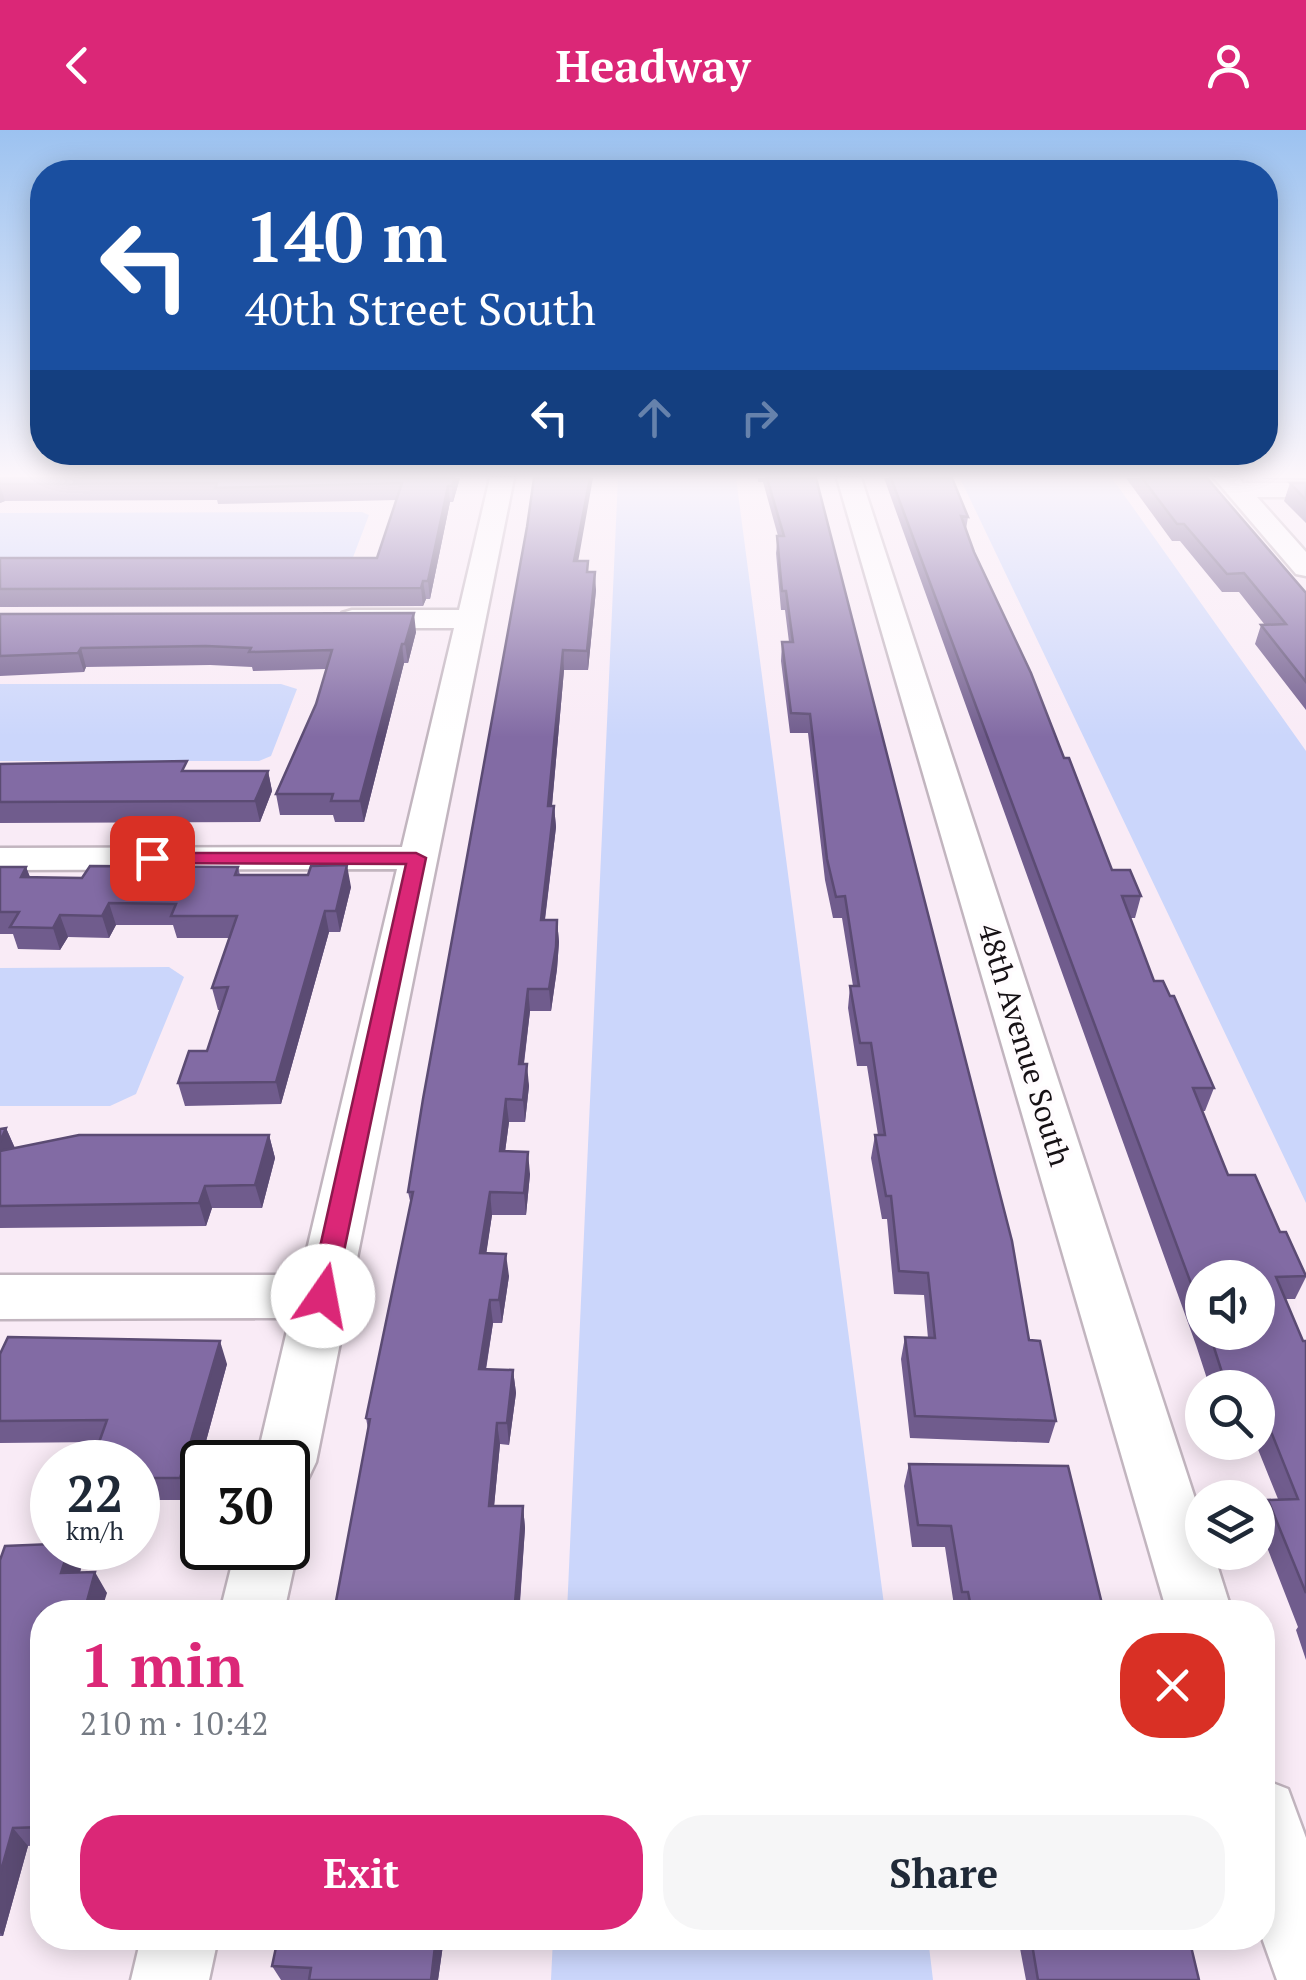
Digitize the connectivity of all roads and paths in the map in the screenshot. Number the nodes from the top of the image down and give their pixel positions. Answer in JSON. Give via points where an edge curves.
{"nodes":[{"id":1,"x":482,"y":564,"type":"edge"},
{"id":2,"x":876,"y":564,"type":"edge"},
{"id":3,"x":314,"y":619,"type":"edge"},
{"id":4,"x":470,"y":619,"type":"junction"},
{"id":5,"x":416,"y":858,"type":"junction"},
{"id":6,"x":0,"y":859,"type":"edge"},
{"id":7,"x":323,"y":1296,"type":"junction"},
{"id":8,"x":0,"y":1297,"type":"edge"},
{"id":9,"x":291,"y":1440,"type":"edge"},
{"id":10,"x":262,"y":1570,"type":"edge"},
{"id":11,"x":255,"y":1600,"type":"edge"},
{"id":12,"x":1196,"y":1600,"type":"edge"},
{"id":13,"x":1275,"y":1857,"type":"edge"},
{"id":14,"x":177,"y":1950,"type":"edge"},
{"id":15,"x":1306,"y":1956,"type":"edge"},
{"id":16,"x":170,"y":1980,"type":"edge"}],
"edges":[{"from":1,"to":4,"type":"street"},
{"from":2,"to":12,"type":"street","name":"48th Avenue South"},
{"from":3,"to":4,"type":"street"},
{"from":4,"to":5,"type":"street"},
{"from":5,"to":6,"type":"street"},
{"from":5,"to":7,"type":"street"},
{"from":7,"to":8,"type":"street"},
{"from":7,"to":9,"type":"street"},
{"from":10,"to":11,"type":"street"},
{"from":13,"to":15,"type":"street"},
{"from":14,"to":16,"type":"street"}]}
